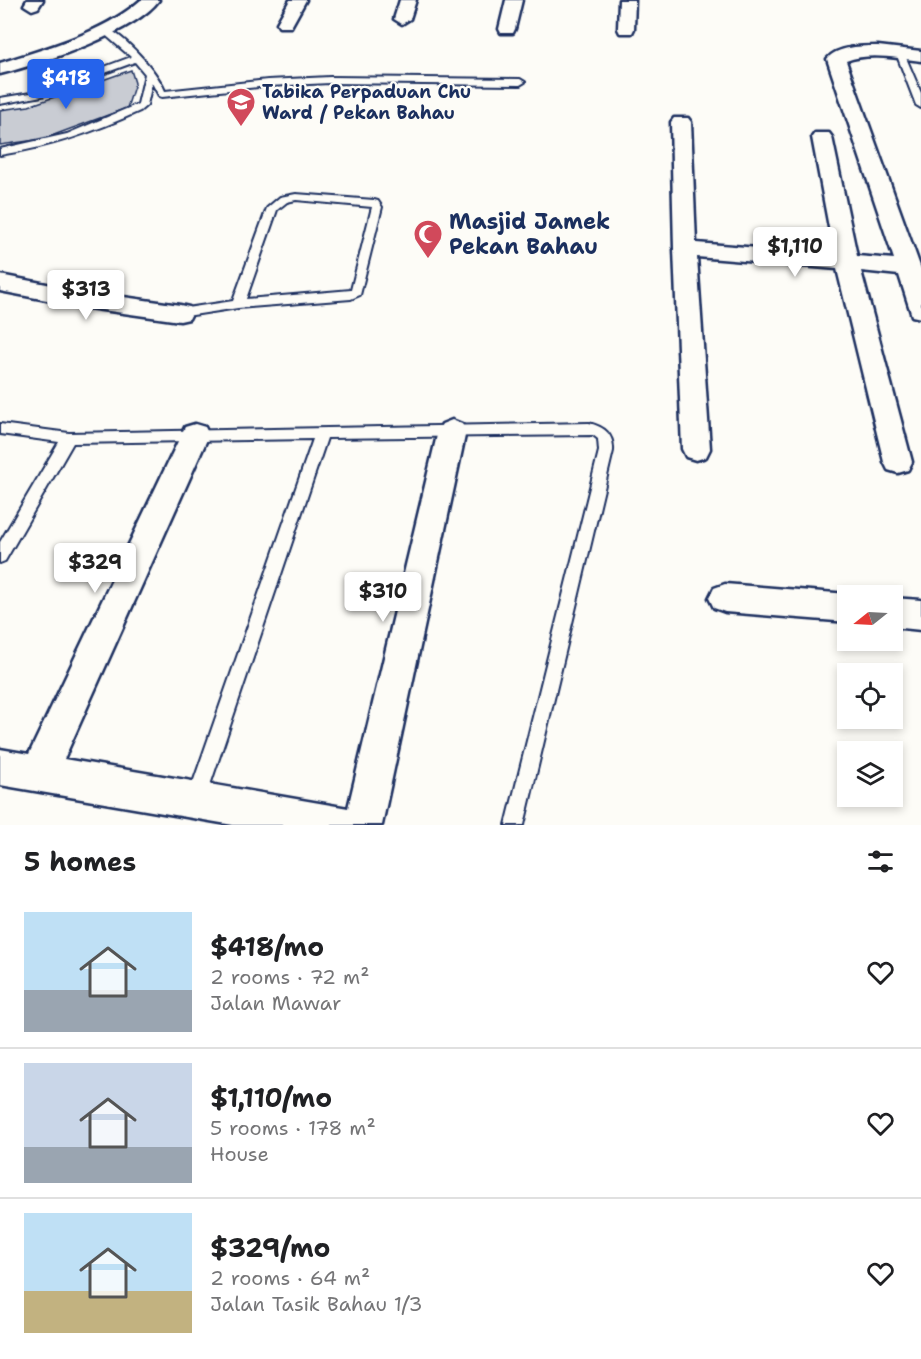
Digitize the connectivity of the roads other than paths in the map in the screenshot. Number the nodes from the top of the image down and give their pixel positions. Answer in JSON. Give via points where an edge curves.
{"nodes":[{"id":1,"x":151,"y":0,"type":"edge"},
{"id":2,"x":298,"y":0,"type":"edge"},
{"id":3,"x":408,"y":0,"type":"edge"},
{"id":4,"x":514,"y":0,"type":"edge"},
{"id":5,"x":627,"y":0,"type":"edge"},
{"id":6,"x":402,"y":19,"type":"dead end"},
{"id":7,"x":285,"y":23,"type":"dead end"},
{"id":8,"x":507,"y":29,"type":"dead end"},
{"id":9,"x":626,"y":29,"type":"dead end"},
{"id":10,"x":105,"y":30,"type":"junction"},
{"id":11,"x":900,"y":54,"type":"junction"},
{"id":12,"x":921,"y":56,"type":"edge"},
{"id":13,"x":137,"y":58,"type":"junction"},
{"id":14,"x":0,"y":69,"type":"edge"},
{"id":15,"x":150,"y":73,"type":"junction"},
{"id":16,"x":520,"y":82,"type":"dead end"},
{"id":17,"x":0,"y":101,"type":"edge"},
{"id":18,"x":921,"y":105,"type":"edge"},
{"id":19,"x":681,"y":122,"type":"dead end"},
{"id":20,"x":822,"y":137,"type":"dead end"},
{"id":21,"x":0,"y":152,"type":"edge"},
{"id":22,"x":685,"y":249,"type":"junction"},
{"id":23,"x":848,"y":262,"type":"junction"},
{"id":24,"x":909,"y":268,"type":"junction"},
{"id":25,"x":0,"y":283,"type":"edge"},
{"id":26,"x":238,"y":304,"type":"junction"},
{"id":27,"x":921,"y":310,"type":"edge"},
{"id":28,"x":180,"y":313,"type":"joint"},
{"id":29,"x":0,"y":429,"type":"edge"},
{"id":30,"x":452,"y":431,"type":"junction"},
{"id":31,"x":322,"y":433,"type":"junction"},
{"id":32,"x":195,"y":435,"type":"junction"},
{"id":33,"x":69,"y":438,"type":"junction"},
{"id":34,"x":696,"y":449,"type":"dead end"},
{"id":35,"x":898,"y":462,"type":"dead end"},
{"id":36,"x":0,"y":556,"type":"edge"},
{"id":37,"x":725,"y":598,"type":"dead end"},
{"id":38,"x":837,"y":607,"type":"edge"},
{"id":39,"x":903,"y":613,"type":"edge"},
{"id":40,"x":921,"y":615,"type":"edge"},
{"id":41,"x":0,"y":767,"type":"edge"},
{"id":42,"x":39,"y":773,"type":"junction"},
{"id":43,"x":196,"y":800,"type":"junction"},
{"id":44,"x":344,"y":825,"type":"edge"},
{"id":45,"x":363,"y":825,"type":"edge"},
{"id":46,"x":515,"y":825,"type":"edge"}],
"edges":[{"from":1,"to":10,"type":"street","via":[[134,16]]},
{"from":2,"to":7,"type":"street"},
{"from":3,"to":6,"type":"street"},
{"from":4,"to":8,"type":"street"},
{"from":5,"to":9,"type":"street"},
{"from":10,"to":13,"type":"lane"},
{"from":10,"to":14,"type":"street"},
{"from":11,"to":12,"type":"street"},
{"from":11,"to":18,"type":"lane"},
{"from":11,"to":24,"type":"street","via":[[864,51],[836,59]]},
{"from":13,"to":15,"type":"lane"},
{"from":13,"to":17,"type":"lane","via":[[39,94]]},
{"from":15,"to":16,"type":"lane","via":[[162,94],[330,80]]},
{"from":15,"to":21,"type":"lane","via":[[142,105],[137,109],[80,134]]},
{"from":19,"to":22,"type":"street"},
{"from":20,"to":23,"type":"street"},
{"from":22,"to":23,"type":"street"},
{"from":22,"to":34,"type":"street"},
{"from":23,"to":24,"type":"street"},
{"from":23,"to":35,"type":"street"},
{"from":24,"to":27,"type":"street"},
{"from":25,"to":28,"type":"street"},
{"from":26,"to":26,"type":"lane","via":[[272,208],[278,203],[296,197],[375,202],[356,292]]},
{"from":26,"to":28,"type":"lane"},
{"from":29,"to":33,"type":"lane"},
{"from":30,"to":31,"type":"lane"},
{"from":30,"to":45,"type":"street"},
{"from":30,"to":46,"type":"lane","via":[[589,428],[606,439]]},
{"from":31,"to":32,"type":"lane"},
{"from":31,"to":43,"type":"lane"},
{"from":32,"to":33,"type":"lane"},
{"from":32,"to":42,"type":"street"},
{"from":33,"to":36,"type":"lane"},
{"from":37,"to":38,"type":"street"},
{"from":39,"to":40,"type":"street"},
{"from":41,"to":42,"type":"street"},
{"from":42,"to":43,"type":"street"},
{"from":43,"to":44,"type":"street"}]}
